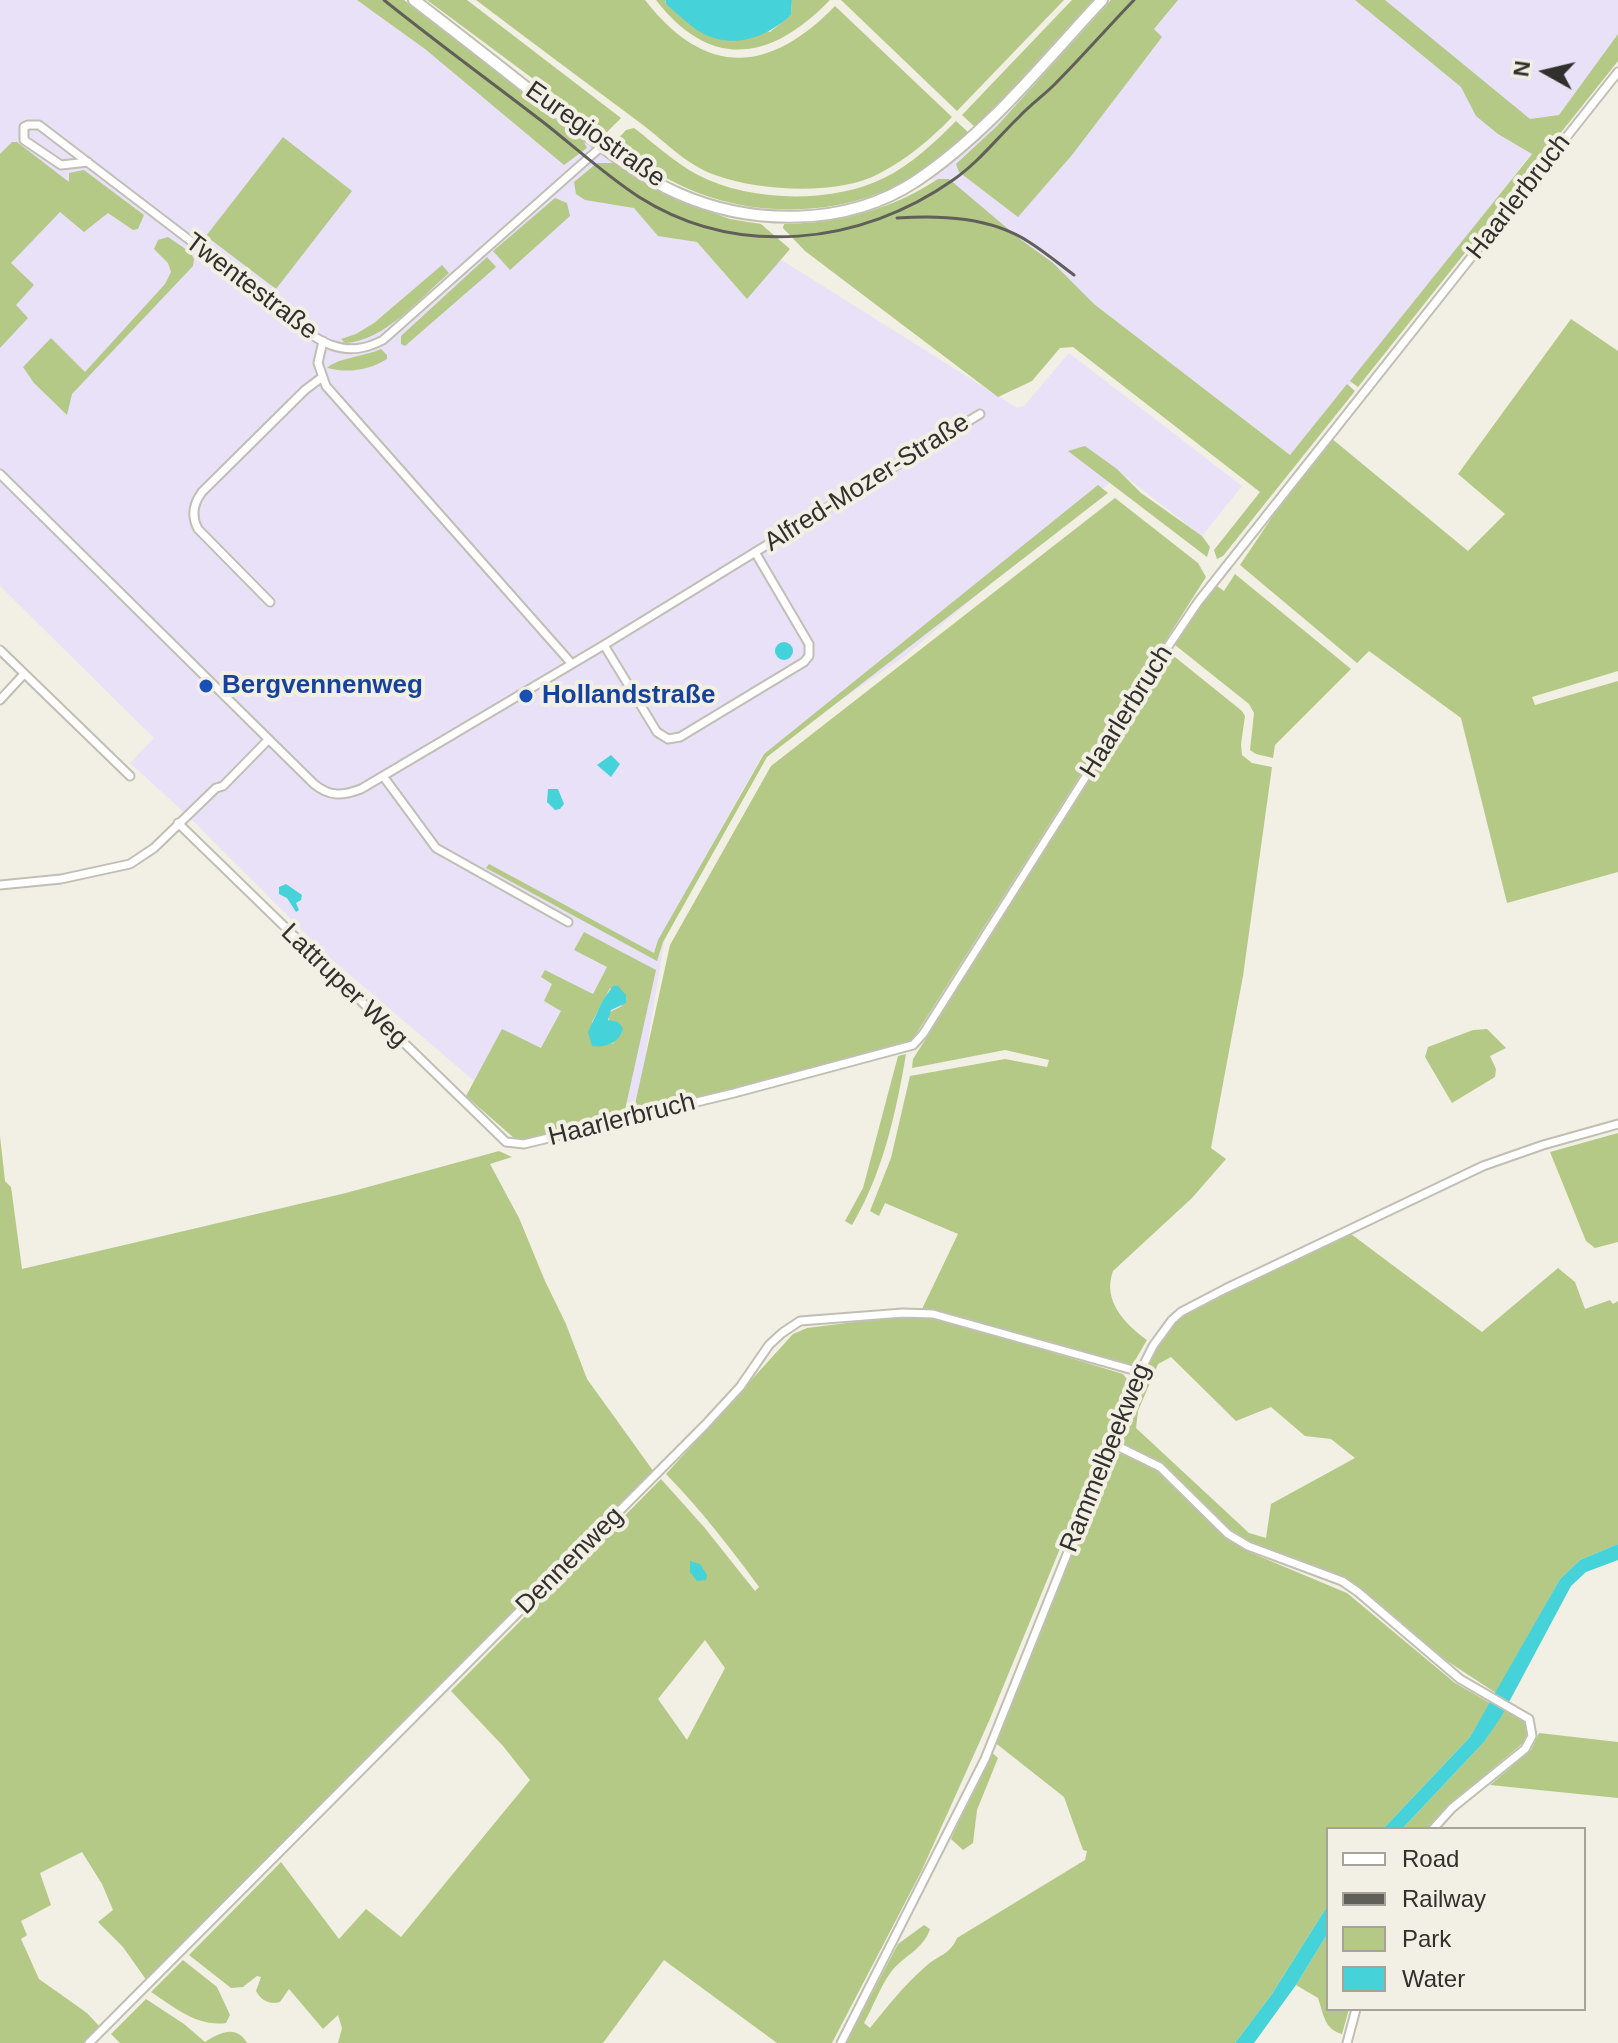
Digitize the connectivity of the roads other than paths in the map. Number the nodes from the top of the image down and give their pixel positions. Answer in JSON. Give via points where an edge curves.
{"nodes":[{"id":1,"x":414,"y":0,"type":"edge"},
{"id":2,"x":1102,"y":0,"type":"edge"},
{"id":3,"x":1618,"y":72,"type":"edge"},
{"id":4,"x":602,"y":146,"type":"junction"},
{"id":5,"x":88,"y":162,"type":"junction"},
{"id":6,"x":323,"y":341,"type":"junction"},
{"id":7,"x":321,"y":378,"type":"junction"},
{"id":8,"x":980,"y":414,"type":"dead end"},
{"id":9,"x":0,"y":474,"type":"edge"},
{"id":10,"x":755,"y":552,"type":"junction"},
{"id":11,"x":270,"y":602,"type":"dead end"},
{"id":12,"x":604,"y":645,"type":"junction"},
{"id":13,"x":0,"y":650,"type":"edge"},
{"id":14,"x":572,"y":664,"type":"junction"},
{"id":15,"x":24,"y":674,"type":"junction"},
{"id":16,"x":0,"y":700,"type":"edge"},
{"id":17,"x":268,"y":740,"type":"junction"},
{"id":18,"x":130,"y":776,"type":"dead end"},
{"id":19,"x":383,"y":776,"type":"junction"},
{"id":20,"x":178,"y":823,"type":"junction"},
{"id":21,"x":0,"y":885,"type":"edge"},
{"id":22,"x":568,"y":922,"type":"dead end"},
{"id":23,"x":1618,"y":1124,"type":"edge"},
{"id":24,"x":514,"y":1144,"type":"joint"},
{"id":25,"x":1140,"y":1372,"type":"junction"},
{"id":26,"x":1111,"y":1443,"type":"junction"},
{"id":27,"x":1435,"y":1827,"type":"edge"},
{"id":28,"x":1355,"y":2011,"type":"edge"},
{"id":29,"x":89,"y":2043,"type":"edge"},
{"id":30,"x":841,"y":2043,"type":"edge"},
{"id":31,"x":1347,"y":2043,"type":"edge"}],
"edges":[{"from":1,"to":4,"type":"main road","name":"Euregiostraße"},
{"from":2,"to":4,"type":"main road","name":"Euregiostraße","via":[[965,144],[889,196],[833,214],[764,216],[707,204],[677,193]]},
{"from":3,"to":24,"type":"street","name":"Haarlerbruch","via":[[1198,602],[919,1040],[748,1089]]},
{"from":4,"to":6,"type":"street","name":"Twentestraße","via":[[383,340],[360,349]]},
{"from":5,"to":5,"type":"street","name":"Twentestraße","via":[[39,125],[24,127],[24,140],[61,165]]},
{"from":5,"to":6,"type":"street","name":"Twentestraße"},
{"from":6,"to":7,"type":"street","via":[[318,356]]},
{"from":7,"to":11,"type":"street","via":[[194,505],[198,529]]},
{"from":7,"to":14,"type":"street"},
{"from":8,"to":10,"type":"street","name":"Alfred-Mozer-Straße"},
{"from":9,"to":17,"type":"street","name":"Alfred-Mozer-Straße"},
{"from":10,"to":12,"type":"street","name":"Alfred-Mozer-Straße"},
{"from":10,"to":12,"type":"street","name":"Alfred-Mozer-Straße","via":[[809,644],[804,662],[761,690],[668,739],[657,732]]},
{"from":12,"to":14,"type":"street","name":"Alfred-Mozer-Straße"},
{"from":13,"to":15,"type":"street"},
{"from":14,"to":19,"type":"street","name":"Alfred-Mozer-Straße"},
{"from":15,"to":16,"type":"street"},
{"from":15,"to":18,"type":"street"},
{"from":17,"to":19,"type":"street","name":"Alfred-Mozer-Straße","via":[[330,794],[351,793]]},
{"from":17,"to":20,"type":"street"},
{"from":19,"to":22,"type":"street","via":[[436,848]]},
{"from":20,"to":21,"type":"street","via":[[147,853],[123,867]]},
{"from":20,"to":24,"type":"street","name":"Lattruper Weg","via":[[476,1115]]},
{"from":23,"to":25,"type":"street","name":"Rammelbeekweg","via":[[1483,1166],[1225,1289],[1172,1320]]},
{"from":25,"to":26,"type":"street","name":"Rammelbeekweg"},
{"from":25,"to":29,"type":"street","name":"Dennenweg","via":[[933,1314],[806,1320],[782,1333],[705,1425]]},
{"from":26,"to":27,"type":"street","via":[[1160,1467],[1228,1534],[1351,1587],[1460,1679],[1529,1719],[1530,1742]]},
{"from":26,"to":30,"type":"street","name":"Rammelbeekweg","via":[[985,1759]]},
{"from":28,"to":31,"type":"street"}]}
